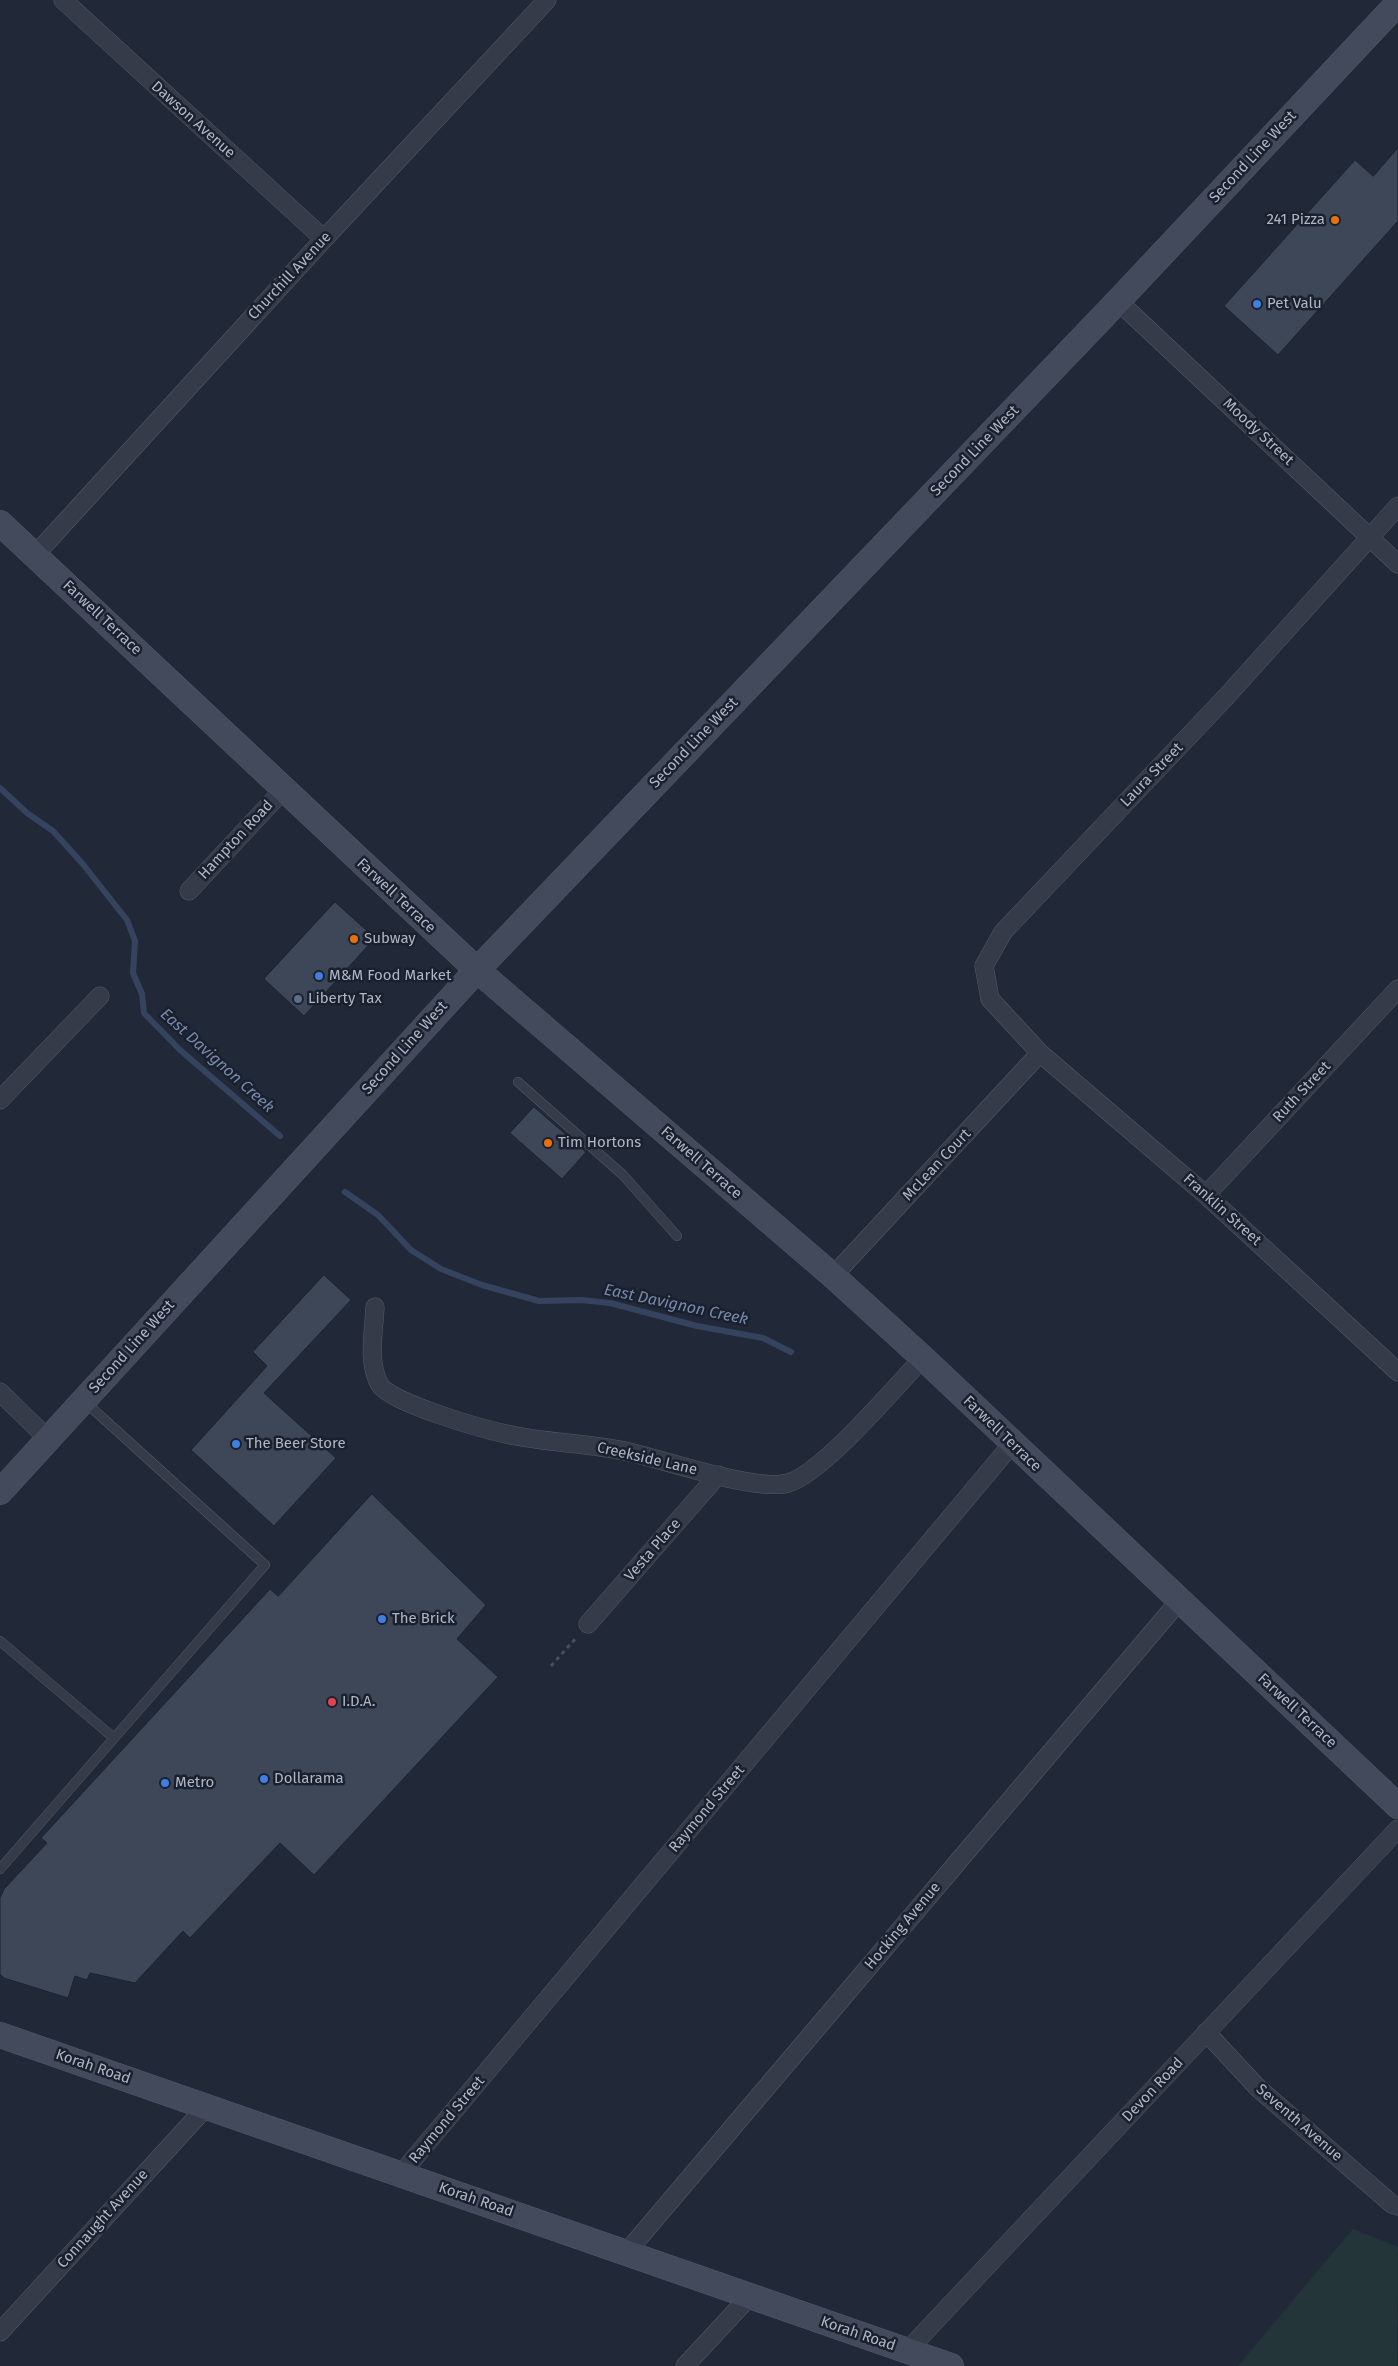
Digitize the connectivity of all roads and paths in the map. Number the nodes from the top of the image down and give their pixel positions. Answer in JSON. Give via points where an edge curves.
{"nodes":[{"id":1,"x":63,"y":0,"type":"edge"},
{"id":2,"x":547,"y":0,"type":"edge"},
{"id":3,"x":1398,"y":3,"type":"edge"},
{"id":4,"x":324,"y":239,"type":"junction"},
{"id":5,"x":1118,"y":301,"type":"junction"},
{"id":6,"x":1398,"y":506,"type":"edge"},
{"id":7,"x":0,"y":523,"type":"edge"},
{"id":8,"x":1370,"y":537,"type":"junction"},
{"id":9,"x":35,"y":554,"type":"junction"},
{"id":10,"x":1398,"y":564,"type":"edge"},
{"id":11,"x":283,"y":790,"type":"junction"},
{"id":12,"x":189,"y":891,"type":"dead end"},
{"id":13,"x":477,"y":970,"type":"junction"},
{"id":14,"x":1398,"y":989,"type":"edge"},
{"id":15,"x":100,"y":996,"type":"dead end"},
{"id":16,"x":1040,"y":1053,"type":"junction"},
{"id":17,"x":518,"y":1082,"type":"dead end"},
{"id":18,"x":0,"y":1100,"type":"edge"},
{"id":19,"x":1206,"y":1195,"type":"junction"},
{"id":20,"x":677,"y":1236,"type":"dead end"},
{"id":21,"x":834,"y":1276,"type":"junction"},
{"id":22,"x":375,"y":1307,"type":"dead end"},
{"id":23,"x":923,"y":1358,"type":"junction"},
{"id":24,"x":1398,"y":1372,"type":"edge"},
{"id":25,"x":0,"y":1392,"type":"edge"},
{"id":26,"x":84,"y":1401,"type":"junction"},
{"id":27,"x":48,"y":1439,"type":"junction"},
{"id":28,"x":1012,"y":1444,"type":"junction"},
{"id":29,"x":718,"y":1475,"type":"junction"},
{"id":30,"x":0,"y":1492,"type":"edge"},
{"id":31,"x":1180,"y":1600,"type":"junction"},
{"id":32,"x":588,"y":1624,"type":"joint"},
{"id":33,"x":0,"y":1641,"type":"edge"},
{"id":34,"x":551,"y":1666,"type":"dead end"},
{"id":35,"x":114,"y":1738,"type":"junction"},
{"id":36,"x":1398,"y":1806,"type":"edge"},
{"id":37,"x":1398,"y":1829,"type":"edge"},
{"id":38,"x":0,"y":1869,"type":"edge"},
{"id":39,"x":1206,"y":2032,"type":"junction"},
{"id":40,"x":0,"y":2034,"type":"edge"},
{"id":41,"x":206,"y":2106,"type":"junction"},
{"id":42,"x":402,"y":2174,"type":"junction"},
{"id":43,"x":1398,"y":2206,"type":"edge"},
{"id":44,"x":626,"y":2253,"type":"junction"},
{"id":45,"x":750,"y":2296,"type":"junction"},
{"id":46,"x":0,"y":2332,"type":"edge"},
{"id":47,"x":908,"y":2351,"type":"junction"},
{"id":48,"x":685,"y":2366,"type":"edge"},
{"id":49,"x":951,"y":2366,"type":"edge"}],
"edges":[{"from":1,"to":4,"type":"street","name":"Dawson Avenue"},
{"from":2,"to":4,"type":"street","name":"Churchill Avenue"},
{"from":3,"to":5,"type":"street","name":"Second Line West"},
{"from":4,"to":9,"type":"street","name":"Churchill Avenue"},
{"from":5,"to":8,"type":"street","name":"Moody Street"},
{"from":5,"to":13,"type":"street","name":"Second Line West"},
{"from":6,"to":8,"type":"street","name":"Laura Street"},
{"from":7,"to":9,"type":"street","name":"Farwell Terrace"},
{"from":8,"to":10,"type":"street","name":"Moody Street"},
{"from":8,"to":16,"type":"street","name":"Laura Street","via":[[1225,698],[1003,932],[984,966],[990,999]]},
{"from":9,"to":11,"type":"street","name":"Farwell Terrace"},
{"from":11,"to":12,"type":"street","name":"Hampton Road"},
{"from":11,"to":13,"type":"street","name":"Farwell Terrace"},
{"from":13,"to":21,"type":"street","name":"Farwell Terrace"},
{"from":13,"to":26,"type":"street","name":"Second Line West"},
{"from":14,"to":19,"type":"street","name":"Ruth Street"},
{"from":15,"to":18,"type":"street"},
{"from":16,"to":19,"type":"street","name":"Franklin Street"},
{"from":16,"to":21,"type":"street","name":"McLean Court"},
{"from":17,"to":20,"type":"lane","via":[[623,1175]]},
{"from":19,"to":24,"type":"street","name":"Franklin Street"},
{"from":21,"to":23,"type":"street","name":"Farwell Terrace"},
{"from":22,"to":29,"type":"street","name":"Creekside Lane","via":[[373,1364],[380,1386],[404,1402],[506,1434],[628,1451]]},
{"from":23,"to":28,"type":"street","name":"Farwell Terrace"},
{"from":23,"to":29,"type":"street","name":"Creekside Lane","via":[[816,1466],[789,1483],[774,1486]]},
{"from":25,"to":27,"type":"street"},
{"from":26,"to":27,"type":"street","name":"Second Line West"},
{"from":26,"to":35,"type":"lane","via":[[266,1565]]},
{"from":27,"to":30,"type":"street","name":"Second Line West"},
{"from":28,"to":31,"type":"street","name":"Farwell Terrace"},
{"from":28,"to":42,"type":"street","name":"Raymond Street"},
{"from":29,"to":32,"type":"street","name":"Vesta Place"},
{"from":31,"to":36,"type":"street","name":"Farwell Terrace"},
{"from":31,"to":44,"type":"street","name":"Hocking Avenue"},
{"from":32,"to":34,"type":"path"},
{"from":33,"to":35,"type":"lane"},
{"from":35,"to":38,"type":"lane"},
{"from":37,"to":39,"type":"street","name":"Devon Road"},
{"from":39,"to":43,"type":"street","name":"Seventh Avenue","via":[[1258,2088]]},
{"from":39,"to":47,"type":"street","name":"Devon Road"},
{"from":40,"to":41,"type":"street","name":"Korah Road"},
{"from":41,"to":42,"type":"street","name":"Korah Road"},
{"from":41,"to":46,"type":"street","name":"Connaught Avenue"},
{"from":42,"to":44,"type":"street","name":"Korah Road"},
{"from":44,"to":45,"type":"street","name":"Korah Road"},
{"from":45,"to":47,"type":"street","name":"Korah Road"},
{"from":45,"to":48,"type":"street"},
{"from":47,"to":49,"type":"street","name":"Korah Road"}]}
